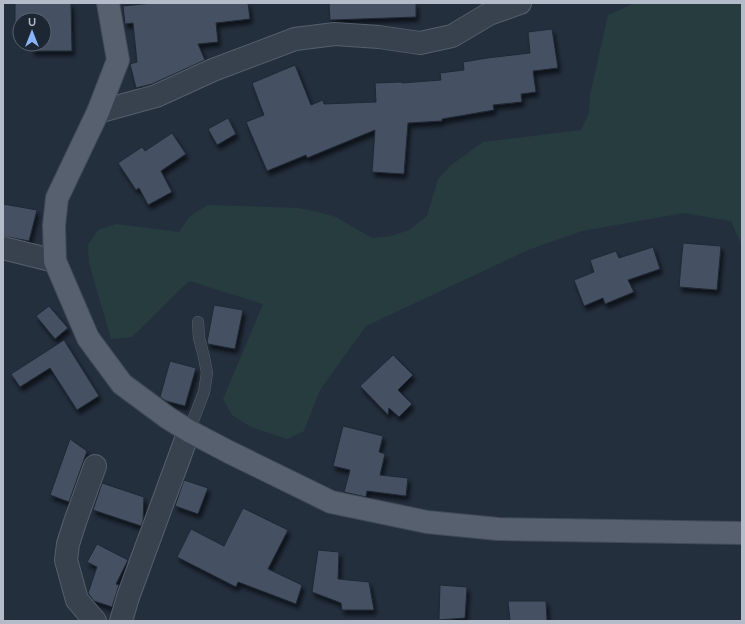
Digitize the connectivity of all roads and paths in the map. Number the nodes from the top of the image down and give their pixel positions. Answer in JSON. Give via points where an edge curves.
{"nodes":[{"id":1,"x":108,"y":3,"type":"edge"},
{"id":2,"x":520,"y":3,"type":"edge"},
{"id":3,"x":98,"y":112,"type":"junction"},
{"id":4,"x":3,"y":248,"type":"edge"},
{"id":5,"x":55,"y":261,"type":"junction"},
{"id":6,"x":198,"y":322,"type":"dead end"},
{"id":7,"x":189,"y":431,"type":"junction"},
{"id":8,"x":95,"y":466,"type":"dead end"},
{"id":9,"x":742,"y":533,"type":"edge"},
{"id":10,"x":95,"y":621,"type":"edge"},
{"id":11,"x":121,"y":621,"type":"edge"}],
"edges":[{"from":1,"to":3,"type":"main road","via":[[118,60]]},
{"from":2,"to":3,"type":"street","via":[[489,14],[452,36],[420,43],[335,34],[294,39],[213,70],[156,96]]},
{"from":3,"to":5,"type":"main road","via":[[57,198],[54,225]]},
{"from":4,"to":5,"type":"street"},
{"from":5,"to":7,"type":"main road","via":[[88,338],[122,384]]},
{"from":6,"to":7,"type":"lane","via":[[207,373],[204,392]]},
{"from":7,"to":9,"type":"main road","via":[[331,502],[427,522],[498,529]]},
{"from":7,"to":11,"type":"street"},
{"from":8,"to":10,"type":"street","via":[[68,544],[66,560],[77,600]]}]}
